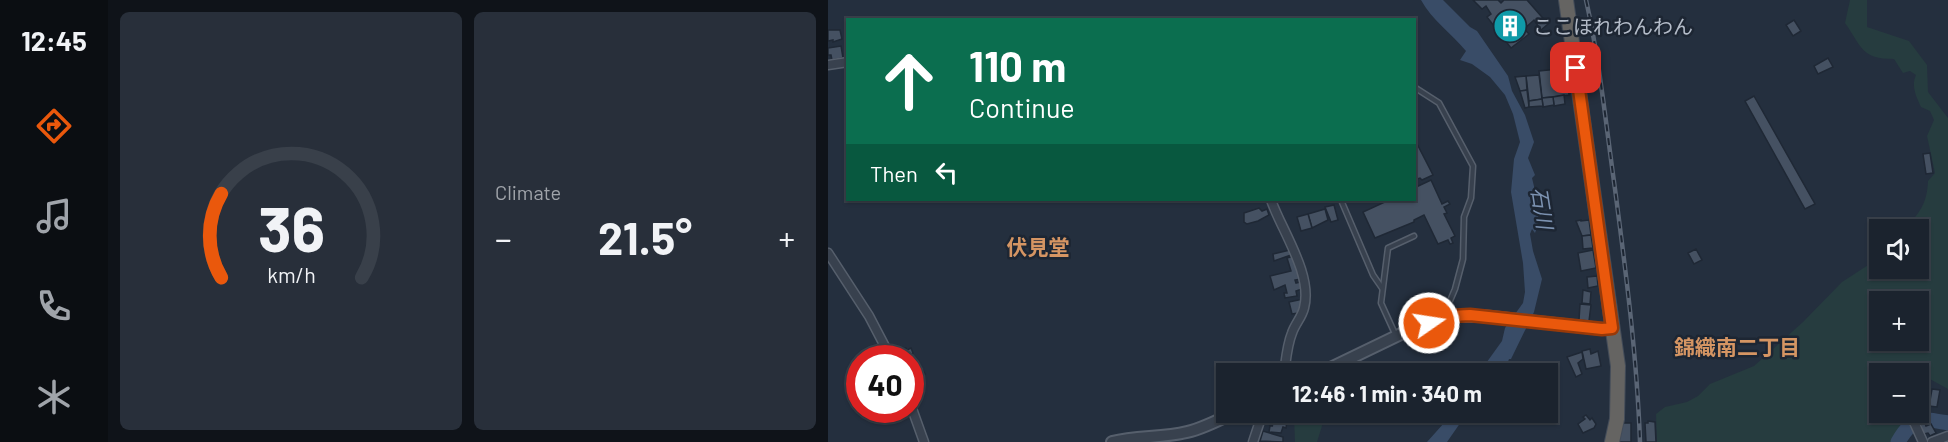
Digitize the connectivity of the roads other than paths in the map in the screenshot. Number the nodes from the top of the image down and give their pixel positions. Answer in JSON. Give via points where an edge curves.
{"nodes":[{"id":1,"x":1566,"y":0,"type":"edge"},
{"id":2,"x":846,"y":62,"type":"edge"},
{"id":3,"x":828,"y":65,"type":"edge"},
{"id":4,"x":1416,"y":88,"type":"edge"},
{"id":5,"x":1271,"y":201,"type":"edge"},
{"id":6,"x":1341,"y":201,"type":"edge"},
{"id":7,"x":1414,"y":236,"type":"dead end"},
{"id":8,"x":828,"y":253,"type":"edge"},
{"id":9,"x":1383,"y":289,"type":"junction"},
{"id":10,"x":1447,"y":317,"type":"junction"},
{"id":11,"x":1612,"y":328,"type":"junction"},
{"id":12,"x":1396,"y":336,"type":"junction"},
{"id":13,"x":884,"y":345,"type":"edge"},
{"id":14,"x":1286,"y":363,"type":"edge"},
{"id":15,"x":1341,"y":363,"type":"edge"},
{"id":16,"x":1216,"y":422,"type":"edge"},
{"id":17,"x":917,"y":423,"type":"edge"},
{"id":18,"x":1259,"y":423,"type":"edge"},
{"id":19,"x":1915,"y":424,"type":"dead end"},
{"id":20,"x":1948,"y":436,"type":"edge"},
{"id":21,"x":924,"y":442,"type":"edge"},
{"id":22,"x":1112,"y":442,"type":"edge"},
{"id":23,"x":1253,"y":442,"type":"edge"},
{"id":24,"x":1612,"y":442,"type":"edge"},
{"id":25,"x":1923,"y":442,"type":"edge"},
{"id":26,"x":1932,"y":442,"type":"edge"}],
"edges":[{"from":1,"to":11,"type":"highway"},
{"from":2,"to":3,"type":"street"},
{"from":4,"to":10,"type":"lane","via":[[1439,103],[1473,166],[1471,198],[1464,217],[1463,260]]},
{"from":5,"to":14,"type":"street","via":[[1305,285],[1304,310],[1290,335]]},
{"from":6,"to":9,"type":"lane","via":[[1373,275]]},
{"from":7,"to":9,"type":"lane","via":[[1388,248]]},
{"from":8,"to":13,"type":"street"},
{"from":9,"to":12,"type":"lane","via":[[1381,303]]},
{"from":10,"to":11,"type":"street","via":[[1483,316]]},
{"from":10,"to":12,"type":"street"},
{"from":11,"to":24,"type":"highway","via":[[1618,380]]},
{"from":12,"to":15,"type":"street"},
{"from":16,"to":22,"type":"street","via":[[1186,432]]},
{"from":17,"to":21,"type":"street"},
{"from":18,"to":23,"type":"street"},
{"from":19,"to":25,"type":"street"},
{"from":20,"to":26,"type":"street"}]}
